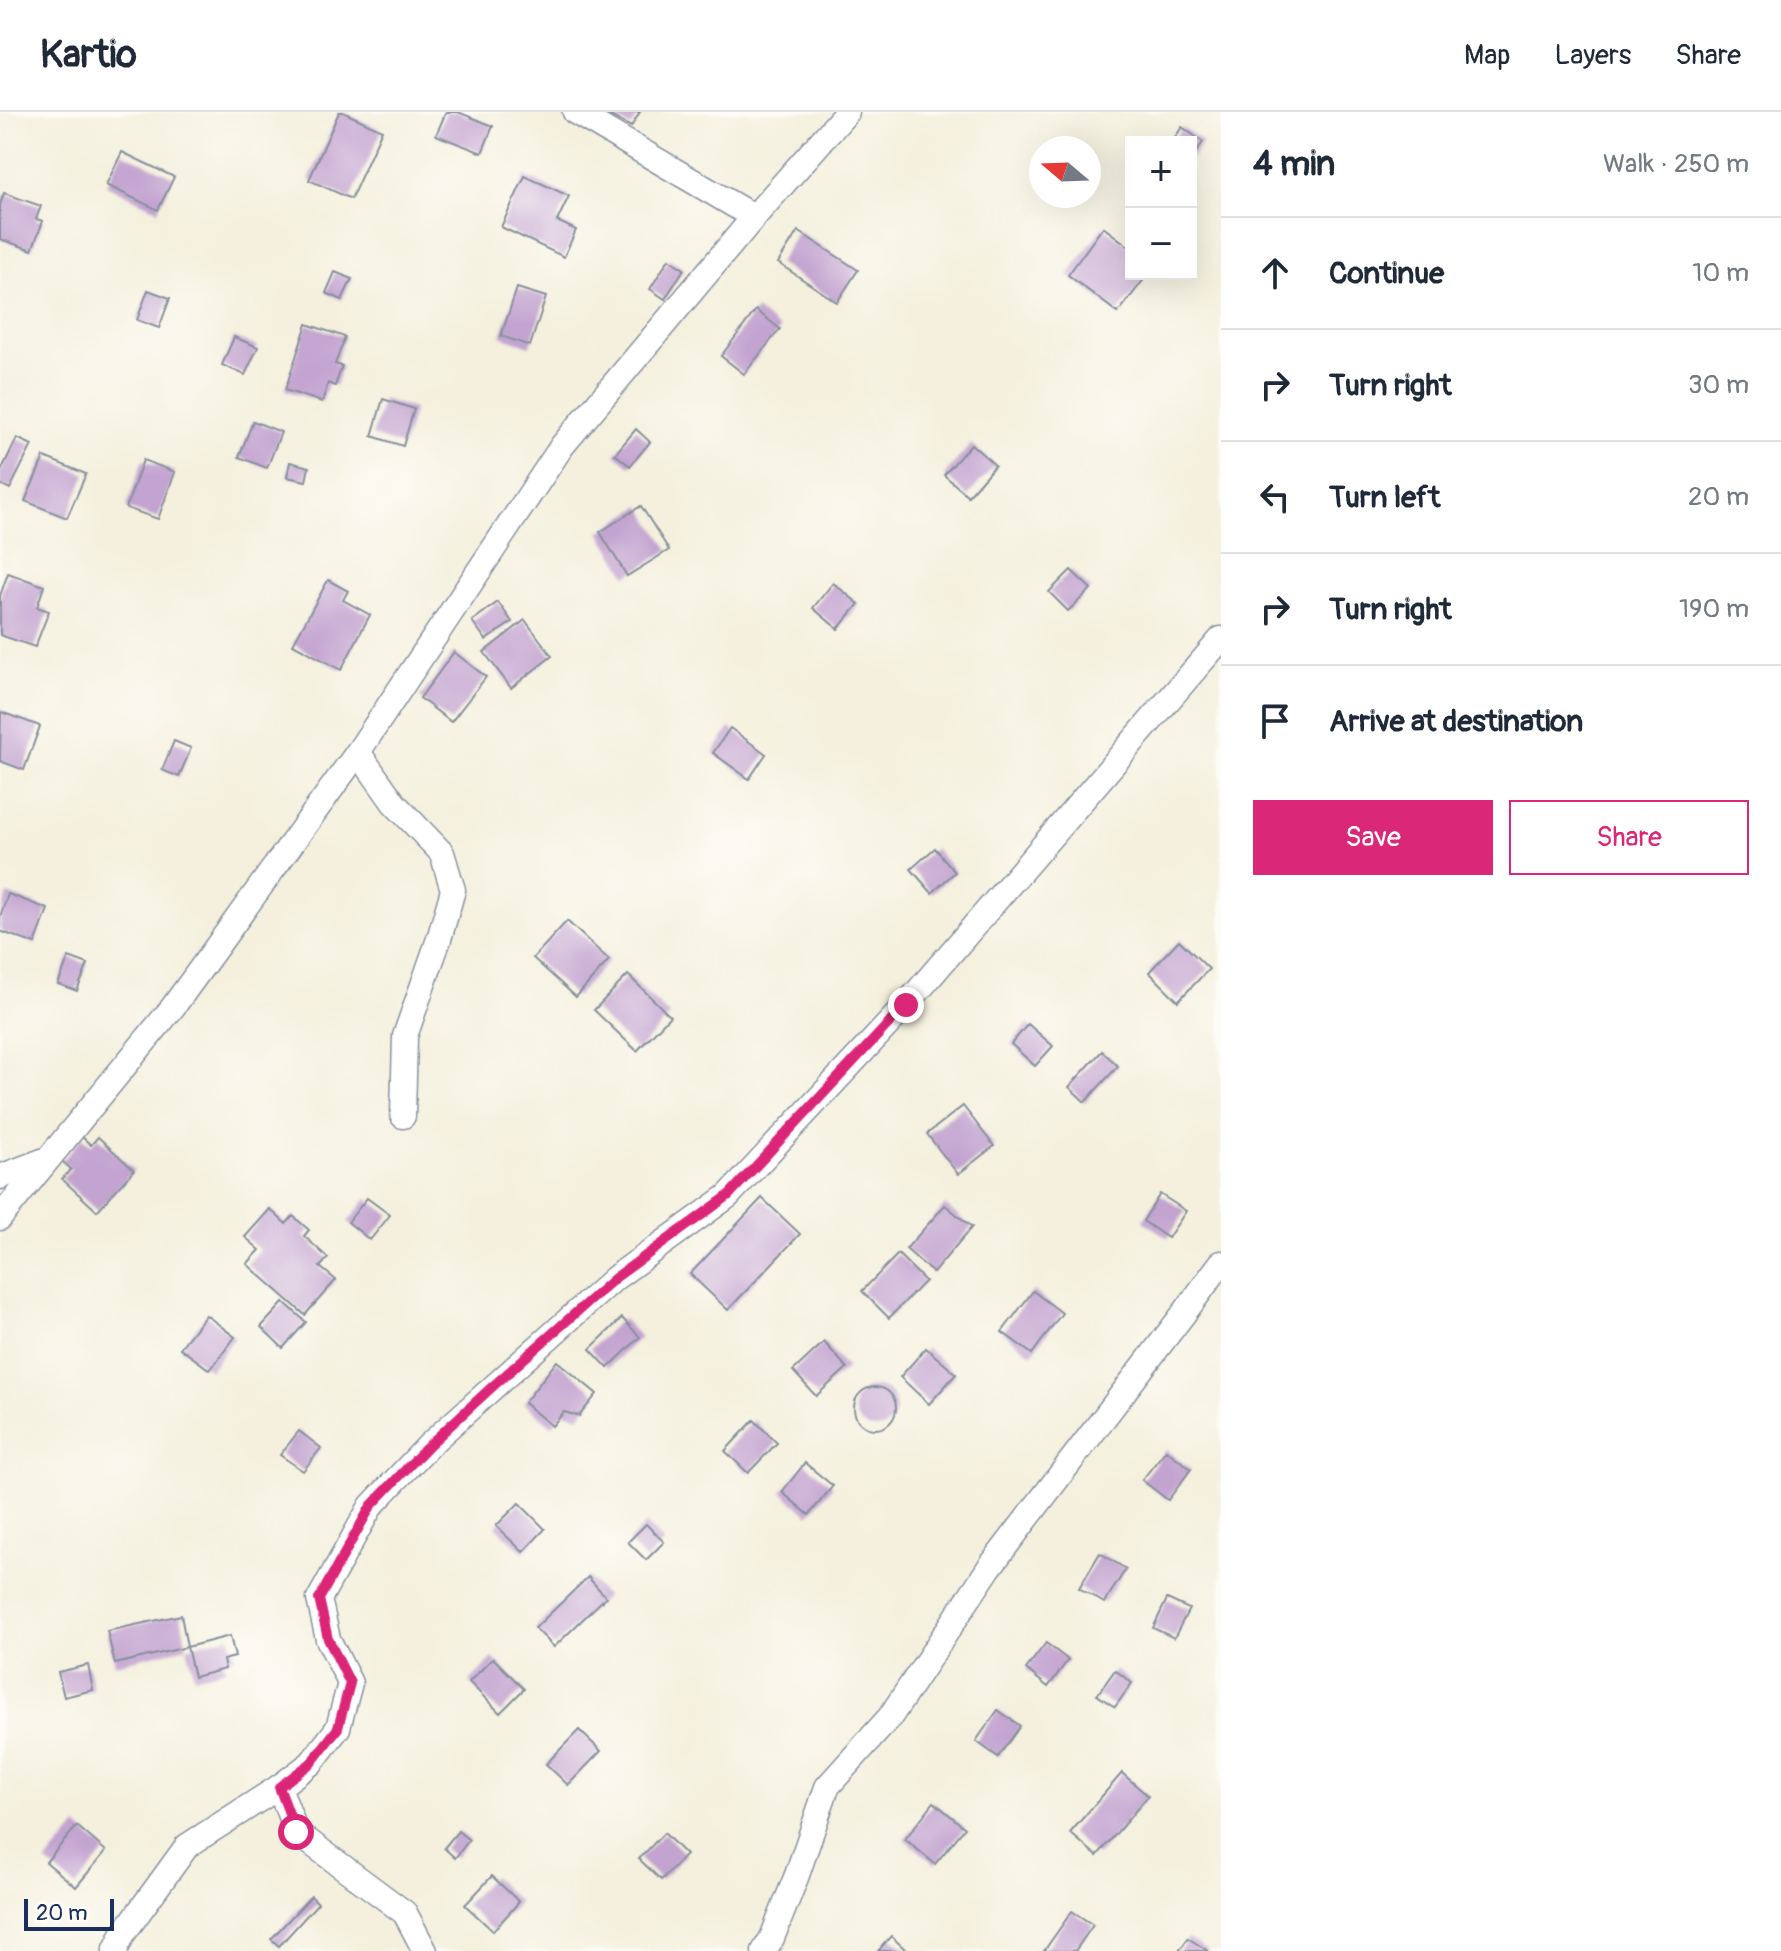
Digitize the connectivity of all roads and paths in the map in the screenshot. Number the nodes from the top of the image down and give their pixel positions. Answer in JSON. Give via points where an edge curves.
{"nodes":[{"id":1,"x":575,"y":112,"type":"edge"},
{"id":2,"x":847,"y":112,"type":"edge"},
{"id":3,"x":754,"y":217,"type":"junction"},
{"id":4,"x":1221,"y":639,"type":"edge"},
{"id":5,"x":358,"y":752,"type":"junction"},
{"id":6,"x":403,"y":1116,"type":"dead end"},
{"id":7,"x":48,"y":1160,"type":"junction"},
{"id":8,"x":0,"y":1177,"type":"edge"},
{"id":9,"x":0,"y":1218,"type":"edge"},
{"id":10,"x":1221,"y":1263,"type":"edge"},
{"id":11,"x":279,"y":1787,"type":"junction"},
{"id":12,"x":115,"y":1951,"type":"edge"},
{"id":13,"x":425,"y":1951,"type":"edge"},
{"id":14,"x":764,"y":1951,"type":"edge"}],
"edges":[{"from":1,"to":3,"type":"street"},
{"from":2,"to":3,"type":"street"},
{"from":3,"to":5,"type":"street","via":[[562,446]]},
{"from":4,"to":11,"type":"street","via":[[906,1005],[728,1196],[615,1278],[429,1445],[371,1506],[319,1599],[328,1639],[350,1683],[338,1728],[311,1763]]},
{"from":5,"to":6,"type":"street","via":[[394,803],[442,853],[453,890],[405,1036]]},
{"from":5,"to":7,"type":"street","via":[[173,1007]]},
{"from":7,"to":8,"type":"street"},
{"from":7,"to":9,"type":"street"},
{"from":10,"to":14,"type":"street","via":[[989,1568],[890,1717],[827,1787]]},
{"from":11,"to":12,"type":"street","via":[[187,1846]]},
{"from":11,"to":13,"type":"street","via":[[296,1832],[405,1913]]}]}
